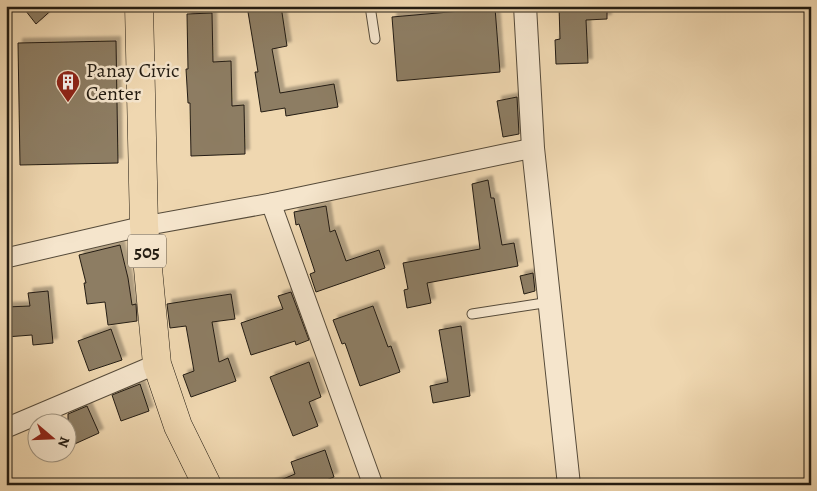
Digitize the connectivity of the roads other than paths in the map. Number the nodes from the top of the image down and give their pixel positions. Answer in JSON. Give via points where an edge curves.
{"nodes":[{"id":1,"x":139,"y":6,"type":"edge"},
{"id":2,"x":370,"y":6,"type":"edge"},
{"id":3,"x":525,"y":6,"type":"edge"},
{"id":4,"x":375,"y":39,"type":"dead end"},
{"id":5,"x":533,"y":148,"type":"junction"},
{"id":6,"x":271,"y":203,"type":"junction"},
{"id":7,"x":144,"y":226,"type":"junction"},
{"id":8,"x":6,"y":258,"type":"edge"},
{"id":9,"x":550,"y":302,"type":"junction"},
{"id":10,"x":472,"y":314,"type":"dead end"},
{"id":11,"x":157,"y":364,"type":"junction"},
{"id":12,"x":6,"y":428,"type":"edge"},
{"id":13,"x":207,"y":485,"type":"edge"},
{"id":14,"x":373,"y":485,"type":"edge"},
{"id":15,"x":569,"y":485,"type":"edge"}],
"edges":[{"from":1,"to":7,"type":"main road","number":"505"},
{"from":2,"to":4,"type":"lane"},
{"from":3,"to":5,"type":"street"},
{"from":5,"to":6,"type":"street"},
{"from":5,"to":9,"type":"street"},
{"from":6,"to":7,"type":"street"},
{"from":6,"to":14,"type":"street"},
{"from":7,"to":8,"type":"street"},
{"from":7,"to":11,"type":"main road","number":"505"},
{"from":9,"to":10,"type":"lane"},
{"from":9,"to":15,"type":"street"},
{"from":11,"to":12,"type":"street"},
{"from":11,"to":13,"type":"main road","number":"505","via":[[178,426]]}]}
